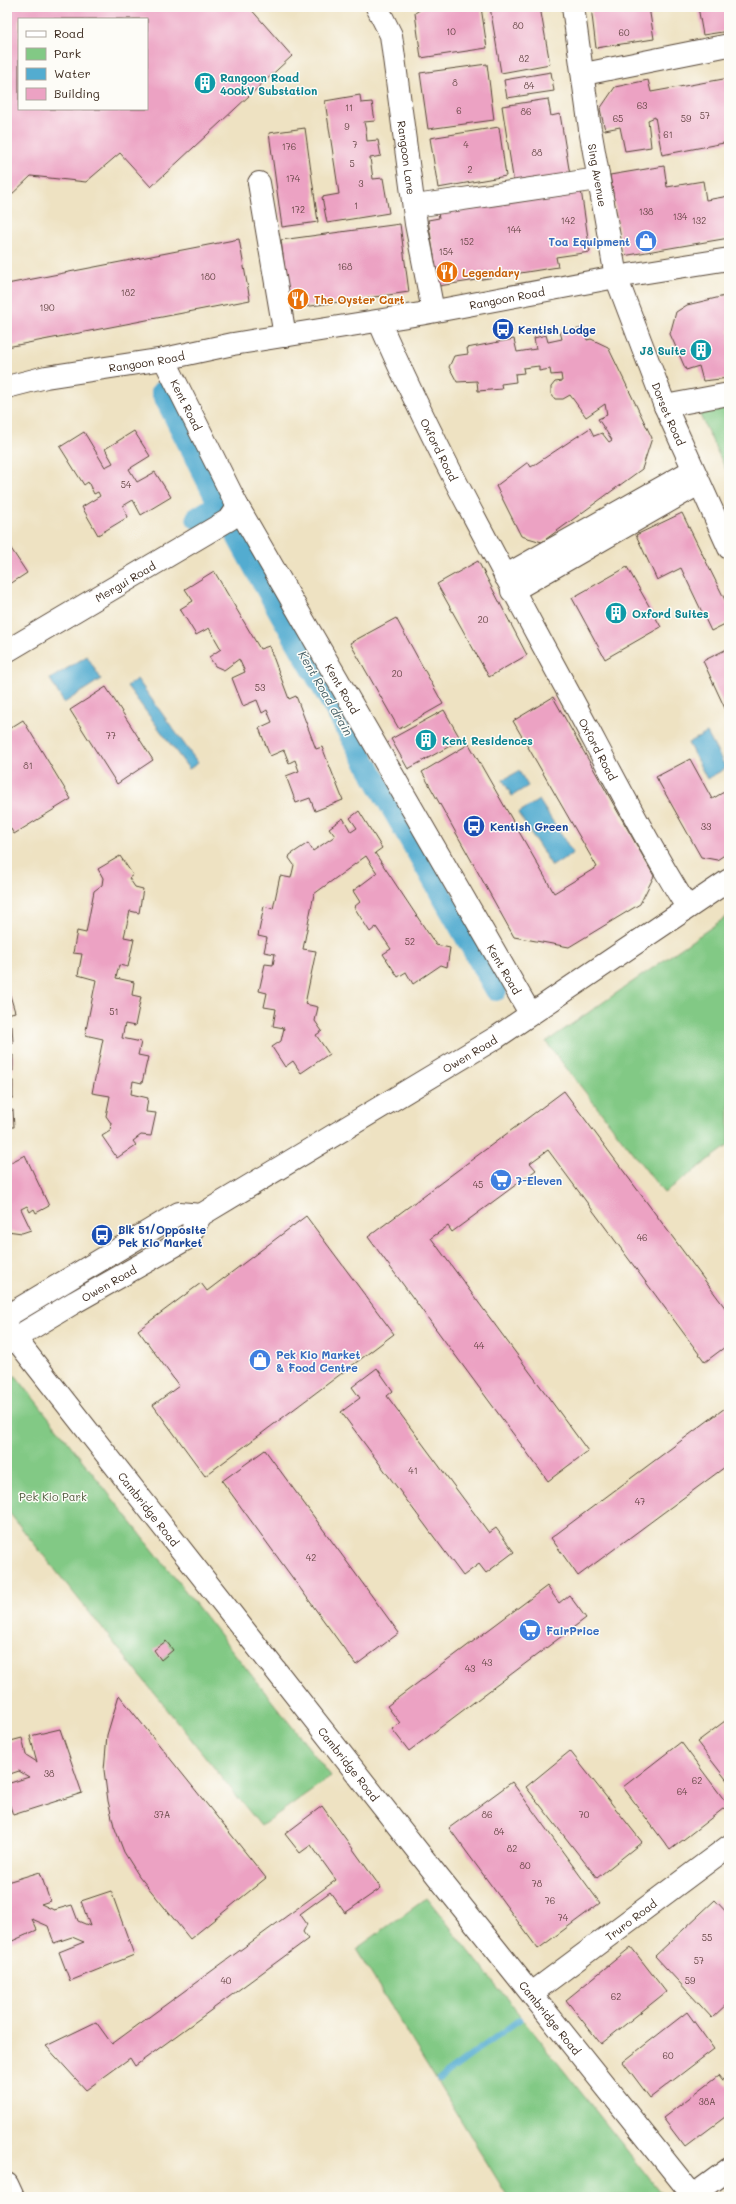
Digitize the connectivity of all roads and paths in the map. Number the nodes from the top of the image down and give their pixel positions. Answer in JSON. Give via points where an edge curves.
{"nodes":[{"id":1,"x":377,"y":7,"type":"edge"},
{"id":2,"x":573,"y":7,"type":"edge"},
{"id":3,"x":729,"y":45,"type":"edge"},
{"id":4,"x":584,"y":74,"type":"junction"},
{"id":5,"x":598,"y":179,"type":"junction"},
{"id":6,"x":259,"y":182,"type":"dead end"},
{"id":7,"x":422,"y":205,"type":"dead end"},
{"id":8,"x":729,"y":259,"type":"edge"},
{"id":9,"x":616,"y":277,"type":"junction"},
{"id":10,"x":433,"y":311,"type":"junction"},
{"id":11,"x":379,"y":321,"type":"junction"},
{"id":12,"x":285,"y":336,"type":"junction"},
{"id":13,"x":164,"y":359,"type":"junction"},
{"id":14,"x":7,"y":387,"type":"edge"},
{"id":15,"x":729,"y":394,"type":"edge"},
{"id":16,"x":665,"y":406,"type":"junction"},
{"id":17,"x":696,"y":477,"type":"junction"},
{"id":18,"x":234,"y":513,"type":"junction"},
{"id":19,"x":729,"y":548,"type":"edge"},
{"id":20,"x":509,"y":583,"type":"junction"},
{"id":21,"x":7,"y":651,"type":"edge"},
{"id":22,"x":729,"y":880,"type":"edge"},
{"id":23,"x":687,"y":907,"type":"junction"},
{"id":24,"x":530,"y":1014,"type":"junction"},
{"id":25,"x":201,"y":1215,"type":"junction"},
{"id":26,"x":7,"y":1316,"type":"edge"},
{"id":27,"x":10,"y":1337,"type":"edge"},
{"id":28,"x":729,"y":1846,"type":"edge"},
{"id":29,"x":532,"y":1993,"type":"junction"},
{"id":30,"x":729,"y":2169,"type":"edge"},
{"id":31,"x":7,"y":2184,"type":"edge"},
{"id":32,"x":13,"y":2197,"type":"edge"},
{"id":33,"x":692,"y":2197,"type":"edge"}],
"edges":[{"from":1,"to":10,"type":"street","name":"Rangoon Lane","via":[[391,35],[416,224]]},
{"from":2,"to":4,"type":"street","name":"Sing Avenue"},
{"from":3,"to":4,"type":"street"},
{"from":4,"to":5,"type":"street","name":"Sing Avenue"},
{"from":5,"to":7,"type":"street"},
{"from":5,"to":9,"type":"street","name":"Sing Avenue"},
{"from":6,"to":12,"type":"street"},
{"from":8,"to":9,"type":"street","name":"Rangoon Road"},
{"from":9,"to":10,"type":"street","name":"Rangoon Road"},
{"from":9,"to":16,"type":"street","name":"Dorset Road"},
{"from":10,"to":11,"type":"street","name":"Rangoon Road"},
{"from":11,"to":12,"type":"street","name":"Rangoon Road"},
{"from":11,"to":20,"type":"street","name":"Oxford Road","via":[[397,362]]},
{"from":12,"to":13,"type":"street","name":"Rangoon Road"},
{"from":13,"to":14,"type":"street","name":"Rangoon Road","via":[[46,377]]},
{"from":13,"to":18,"type":"street","name":"Kent Road"},
{"from":15,"to":16,"type":"street"},
{"from":16,"to":17,"type":"street","name":"Dorset Road"},
{"from":17,"to":19,"type":"street","name":"Dorset Road"},
{"from":17,"to":20,"type":"street"},
{"from":18,"to":21,"type":"street","name":"Mergui Road","via":[[205,533]]},
{"from":18,"to":24,"type":"street","name":"Kent Road"},
{"from":20,"to":23,"type":"street","name":"Oxford Road"},
{"from":22,"to":23,"type":"street","name":"Owen Road"},
{"from":23,"to":24,"type":"street","name":"Owen Road"},
{"from":24,"to":25,"type":"street","name":"Owen Road","via":[[399,1097]]},
{"from":25,"to":26,"type":"street","via":[[179,1213]]},
{"from":25,"to":27,"type":"street","name":"Owen Road","via":[[188,1238]]},
{"from":27,"to":29,"type":"street","name":"Cambridge Road"},
{"from":28,"to":29,"type":"street","name":"Truro Road"},
{"from":29,"to":33,"type":"street","name":"Cambridge Road"},
{"from":30,"to":33,"type":"street"},
{"from":31,"to":32,"type":"street"}]}
